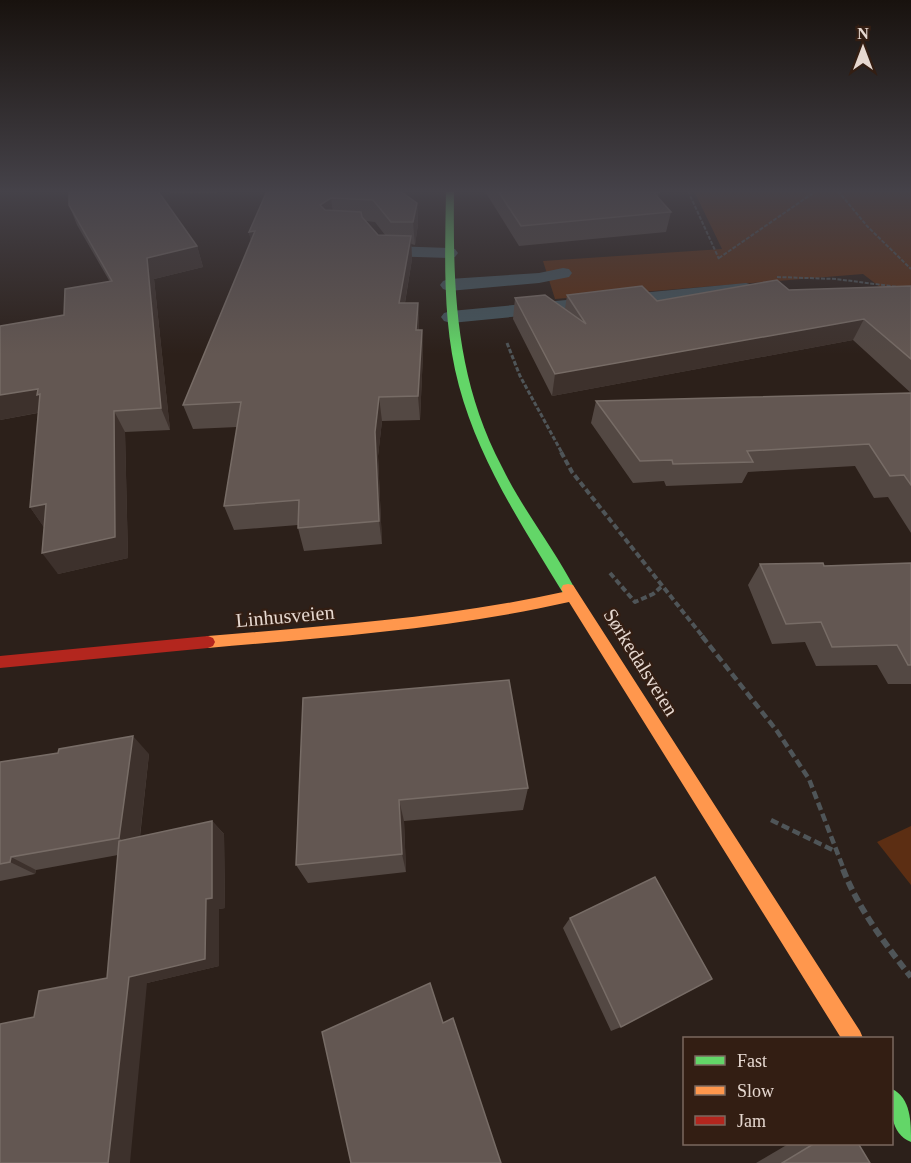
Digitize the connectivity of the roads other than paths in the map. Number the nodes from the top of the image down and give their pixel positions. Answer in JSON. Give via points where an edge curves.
{"nodes":[{"id":1,"x":381,"y":245,"type":"edge"},
{"id":2,"x":449,"y":245,"type":"edge"},
{"id":3,"x":449,"y":253,"type":"junction"},
{"id":4,"x":563,"y":273,"type":"dead end"},
{"id":5,"x":449,"y":285,"type":"junction"},
{"id":6,"x":766,"y":291,"type":"edge"},
{"id":7,"x":451,"y":316,"type":"junction"},
{"id":8,"x":572,"y":596,"type":"junction"},
{"id":9,"x":0,"y":662,"type":"edge"},
{"id":10,"x":852,"y":1037,"type":"edge"},
{"id":11,"x":893,"y":1103,"type":"edge"},
{"id":12,"x":911,"y":1131,"type":"edge"}],
"edges":[{"from":1,"to":3,"type":"lane","via":[[386,251]]},
{"from":2,"to":3,"type":"main road","name":"Sørkedalsveien"},
{"from":3,"to":5,"type":"main road","name":"Sørkedalsveien"},
{"from":4,"to":5,"type":"lane"},
{"from":5,"to":7,"type":"main road","name":"Sørkedalsveien"},
{"from":6,"to":7,"type":"lane","via":[[733,290]]},
{"from":7,"to":8,"type":"main road","name":"Sørkedalsveien","via":[[464,387],[485,443]]},
{"from":8,"to":9,"type":"main road","name":"Linhusveien","via":[[442,620]]},
{"from":8,"to":10,"type":"main road","name":"Sørkedalsveien"},
{"from":11,"to":12,"type":"main road"}]}
